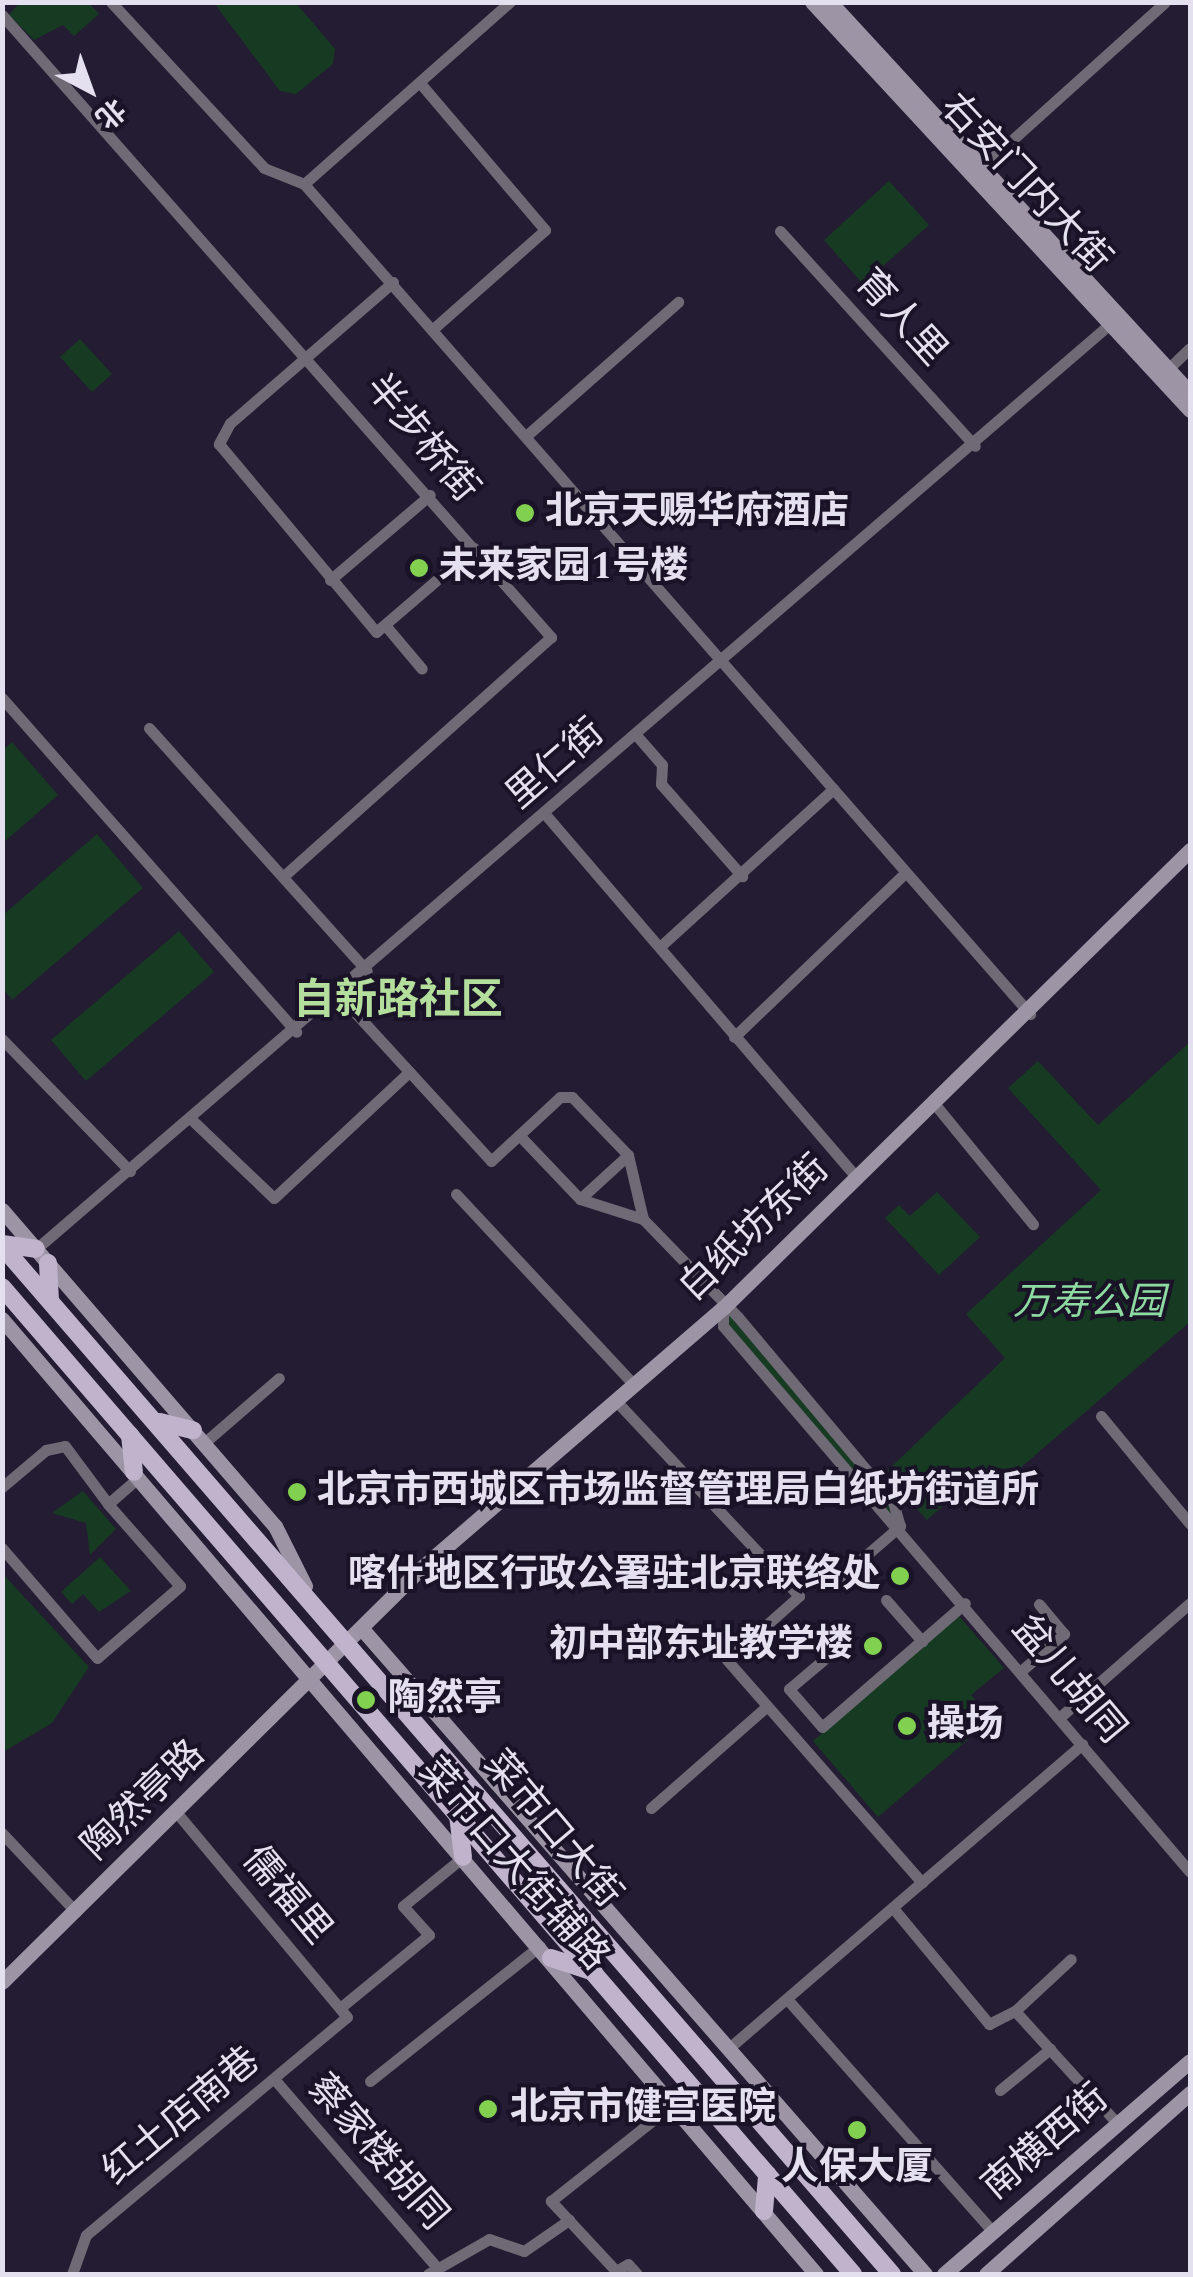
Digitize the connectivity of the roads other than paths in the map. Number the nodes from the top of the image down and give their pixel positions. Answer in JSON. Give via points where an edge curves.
{"nodes":[{"id":1,"x":111,"y":2,"type":"edge"},
{"id":2,"x":510,"y":2,"type":"edge"},
{"id":3,"x":812,"y":2,"type":"edge"},
{"id":4,"x":830,"y":2,"type":"edge"},
{"id":5,"x":1165,"y":2,"type":"edge"},
{"id":6,"x":2,"y":15,"type":"edge"},
{"id":7,"x":420,"y":83,"type":"junction"},
{"id":8,"x":982,"y":167,"type":"junction"},
{"id":9,"x":304,"y":184,"type":"junction"},
{"id":10,"x":780,"y":230,"type":"dead end"},
{"id":11,"x":393,"y":282,"type":"junction"},
{"id":12,"x":678,"y":302,"type":"dead end"},
{"id":13,"x":1111,"y":323,"type":"junction"},
{"id":14,"x":433,"y":330,"type":"junction"},
{"id":15,"x":1190,"y":348,"type":"edge"},
{"id":16,"x":311,"y":354,"type":"junction"},
{"id":17,"x":1168,"y":369,"type":"junction"},
{"id":18,"x":1190,"y":392,"type":"edge"},
{"id":19,"x":1190,"y":410,"type":"edge"},
{"id":20,"x":526,"y":436,"type":"junction"},
{"id":21,"x":975,"y":446,"type":"junction"},
{"id":22,"x":430,"y":494,"type":"junction"},
{"id":23,"x":474,"y":548,"type":"junction"},
{"id":24,"x":330,"y":580,"type":"junction"},
{"id":25,"x":385,"y":624,"type":"junction"},
{"id":26,"x":723,"y":663,"type":"junction"},
{"id":27,"x":422,"y":669,"type":"dead end"},
{"id":28,"x":2,"y":698,"type":"edge"},
{"id":29,"x":149,"y":728,"type":"dead end"},
{"id":30,"x":636,"y":736,"type":"junction"},
{"id":31,"x":833,"y":790,"type":"junction"},
{"id":32,"x":544,"y":814,"type":"junction"},
{"id":33,"x":1190,"y":850,"type":"edge"},
{"id":34,"x":905,"y":873,"type":"junction"},
{"id":35,"x":284,"y":876,"type":"junction"},
{"id":36,"x":742,"y":876,"type":"junction"},
{"id":37,"x":664,"y":943,"type":"junction"},
{"id":38,"x":367,"y":970,"type":"junction"},
{"id":39,"x":339,"y":996,"type":"junction"},
{"id":40,"x":1030,"y":1014,"type":"junction"},
{"id":41,"x":296,"y":1032,"type":"junction"},
{"id":42,"x":734,"y":1037,"type":"junction"},
{"id":43,"x":2,"y":1039,"type":"edge"},
{"id":44,"x":409,"y":1072,"type":"junction"},
{"id":45,"x":933,"y":1102,"type":"junction"},
{"id":46,"x":192,"y":1120,"type":"junction"},
{"id":47,"x":519,"y":1135,"type":"junction"},
{"id":48,"x":628,"y":1155,"type":"junction"},
{"id":49,"x":130,"y":1171,"type":"junction"},
{"id":50,"x":855,"y":1176,"type":"junction"},
{"id":51,"x":456,"y":1194,"type":"dead end"},
{"id":52,"x":580,"y":1199,"type":"junction"},
{"id":53,"x":2,"y":1210,"type":"edge"},
{"id":54,"x":643,"y":1219,"type":"junction"},
{"id":55,"x":1033,"y":1224,"type":"dead end"},
{"id":56,"x":2,"y":1245,"type":"edge"},
{"id":57,"x":42,"y":1256,"type":"junction"},
{"id":58,"x":2,"y":1287,"type":"edge"},
{"id":59,"x":50,"y":1299,"type":"junction"},
{"id":60,"x":724,"y":1308,"type":"junction"},
{"id":61,"x":2,"y":1310,"type":"edge"},
{"id":62,"x":23,"y":1310,"type":"junction"},
{"id":63,"x":2,"y":1319,"type":"edge"},
{"id":64,"x":279,"y":1378,"type":"dead end"},
{"id":65,"x":635,"y":1386,"type":"junction"},
{"id":66,"x":616,"y":1402,"type":"junction"},
{"id":67,"x":1101,"y":1416,"type":"dead end"},
{"id":68,"x":158,"y":1422,"type":"junction"},
{"id":69,"x":130,"y":1434,"type":"junction"},
{"id":70,"x":199,"y":1437,"type":"junction"},
{"id":71,"x":136,"y":1474,"type":"junction"},
{"id":72,"x":2,"y":1487,"type":"edge"},
{"id":73,"x":108,"y":1504,"type":"junction"},
{"id":74,"x":1190,"y":1524,"type":"edge"},
{"id":75,"x":900,"y":1526,"type":"junction"},
{"id":76,"x":2,"y":1548,"type":"edge"},
{"id":77,"x":835,"y":1582,"type":"dead end"},
{"id":78,"x":306,"y":1586,"type":"junction"},
{"id":79,"x":886,"y":1600,"type":"dead end"},
{"id":80,"x":965,"y":1603,"type":"junction"},
{"id":81,"x":1190,"y":1603,"type":"edge"},
{"id":82,"x":1039,"y":1604,"type":"dead end"},
{"id":83,"x":358,"y":1636,"type":"junction"},
{"id":84,"x":922,"y":1640,"type":"junction"},
{"id":85,"x":828,"y":1656,"type":"dead end"},
{"id":86,"x":331,"y":1668,"type":"junction"},
{"id":87,"x":1021,"y":1671,"type":"junction"},
{"id":88,"x":316,"y":1681,"type":"junction"},
{"id":89,"x":766,"y":1707,"type":"junction"},
{"id":90,"x":1059,"y":1718,"type":"junction"},
{"id":91,"x":1082,"y":1744,"type":"junction"},
{"id":92,"x":651,"y":1808,"type":"dead end"},
{"id":93,"x":178,"y":1814,"type":"junction"},
{"id":94,"x":458,"y":1814,"type":"junction"},
{"id":95,"x":2,"y":1833,"type":"edge"},
{"id":96,"x":462,"y":1857,"type":"junction"},
{"id":97,"x":1190,"y":1872,"type":"edge"},
{"id":98,"x":922,"y":1883,"type":"junction"},
{"id":99,"x":893,"y":1908,"type":"junction"},
{"id":100,"x":76,"y":1912,"type":"junction"},
{"id":101,"x":546,"y":1952,"type":"junction"},
{"id":102,"x":1071,"y":1959,"type":"dead end"},
{"id":103,"x":595,"y":1972,"type":"junction"},
{"id":104,"x":2,"y":1982,"type":"edge"},
{"id":105,"x":788,"y":2000,"type":"junction"},
{"id":106,"x":343,"y":2012,"type":"junction"},
{"id":107,"x":1015,"y":2012,"type":"junction"},
{"id":108,"x":728,"y":2048,"type":"junction"},
{"id":109,"x":1050,"y":2049,"type":"junction"},
{"id":110,"x":1190,"y":2061,"type":"edge"},
{"id":111,"x":275,"y":2080,"type":"junction"},
{"id":112,"x":370,"y":2081,"type":"dead end"},
{"id":113,"x":1000,"y":2090,"type":"dead end"},
{"id":114,"x":1190,"y":2094,"type":"edge"},
{"id":115,"x":676,"y":2102,"type":"junction"},
{"id":116,"x":1118,"y":2124,"type":"junction"},
{"id":117,"x":767,"y":2174,"type":"junction"},
{"id":118,"x":764,"y":2211,"type":"junction"},
{"id":119,"x":569,"y":2220,"type":"junction"},
{"id":120,"x":993,"y":2232,"type":"junction"},
{"id":121,"x":431,"y":2270,"type":"edge"},
{"id":122,"x":72,"y":2274,"type":"edge"},
{"id":123,"x":636,"y":2274,"type":"edge"},
{"id":124,"x":816,"y":2274,"type":"edge"},
{"id":125,"x":853,"y":2274,"type":"edge"},
{"id":126,"x":892,"y":2274,"type":"edge"},
{"id":127,"x":925,"y":2274,"type":"edge"},
{"id":128,"x":944,"y":2274,"type":"edge"},
{"id":129,"x":986,"y":2274,"type":"edge"}],
"edges":[{"from":1,"to":9,"type":"street","via":[[264,168]]},
{"from":2,"to":7,"type":"street"},
{"from":3,"to":13,"type":"street","name":"右安门内大街"},
{"from":4,"to":8,"type":"street","name":"右安门内大街"},
{"from":5,"to":8,"type":"street"},
{"from":6,"to":16,"type":"street","name":"半步桥街"},
{"from":7,"to":9,"type":"street"},
{"from":7,"to":14,"type":"street","via":[[545,230]]},
{"from":8,"to":17,"type":"street","name":"右安门内大街"},
{"from":9,"to":11,"type":"street"},
{"from":10,"to":21,"type":"street","name":"育人里"},
{"from":11,"to":14,"type":"street"},
{"from":11,"to":16,"type":"street"},
{"from":12,"to":20,"type":"street"},
{"from":13,"to":19,"type":"street","name":"右安门内大街"},
{"from":13,"to":21,"type":"street","name":"里仁街"},
{"from":14,"to":20,"type":"street"},
{"from":15,"to":17,"type":"street"},
{"from":16,"to":22,"type":"street","name":"半步桥街"},
{"from":16,"to":24,"type":"street","via":[[219,444]]},
{"from":17,"to":18,"type":"street","name":"右安门内大街"},
{"from":20,"to":26,"type":"street"},
{"from":21,"to":26,"type":"street","name":"里仁街"},
{"from":22,"to":23,"type":"street","name":"半步桥街"},
{"from":22,"to":24,"type":"street"},
{"from":23,"to":25,"type":"street"},
{"from":23,"to":35,"type":"street","name":"半步桥街","via":[[551,637]]},
{"from":24,"to":25,"type":"street","via":[[376,632]]},
{"from":25,"to":27,"type":"street"},
{"from":26,"to":30,"type":"street","name":"里仁街"},
{"from":26,"to":31,"type":"street"},
{"from":28,"to":41,"type":"street"},
{"from":29,"to":35,"type":"street"},
{"from":30,"to":32,"type":"street","name":"里仁街"},
{"from":30,"to":36,"type":"street","via":[[662,765],[661,784]]},
{"from":31,"to":34,"type":"street"},
{"from":31,"to":36,"type":"street"},
{"from":32,"to":37,"type":"street"},
{"from":32,"to":38,"type":"street","name":"里仁街"},
{"from":33,"to":40,"type":"street","name":"白纸坊东街"},
{"from":34,"to":40,"type":"street"},
{"from":34,"to":42,"type":"street"},
{"from":35,"to":38,"type":"street"},
{"from":36,"to":37,"type":"street"},
{"from":37,"to":42,"type":"street"},
{"from":38,"to":39,"type":"street","name":"里仁街"},
{"from":39,"to":41,"type":"street","name":"里仁街"},
{"from":39,"to":44,"type":"street"},
{"from":40,"to":45,"type":"street","name":"白纸坊东街"},
{"from":41,"to":46,"type":"street","name":"里仁街"},
{"from":42,"to":50,"type":"street"},
{"from":43,"to":49,"type":"street"},
{"from":44,"to":46,"type":"street","via":[[270,1199]]},
{"from":44,"to":47,"type":"street","via":[[490,1161]]},
{"from":45,"to":50,"type":"street","name":"白纸坊东街"},
{"from":45,"to":55,"type":"street"},
{"from":46,"to":49,"type":"street","name":"里仁街"},
{"from":47,"to":48,"type":"street","via":[[567,1096]]},
{"from":47,"to":52,"type":"street"},
{"from":48,"to":52,"type":"street"},
{"from":48,"to":54,"type":"street"},
{"from":49,"to":57,"type":"street","name":"里仁街"},
{"from":50,"to":60,"type":"street","name":"白纸坊东街"},
{"from":51,"to":65,"type":"street"},
{"from":52,"to":54,"type":"street"},
{"from":53,"to":57,"type":"street"},
{"from":54,"to":60,"type":"street","name":"盆儿胡同"},
{"from":56,"to":57,"type":"main road"},
{"from":56,"to":59,"type":"main road","name":"菜市口大街"},
{"from":57,"to":59,"type":"main road"},
{"from":57,"to":70,"type":"street"},
{"from":58,"to":62,"type":"main road","name":"菜市口大街"},
{"from":59,"to":68,"type":"main road","name":"菜市口大街"},
{"from":60,"to":65,"type":"street","name":"白纸坊东街"},
{"from":60,"to":75,"type":"street","name":"盆儿胡同","via":[[723,1326],[878,1512]]},
{"from":61,"to":62,"type":"main road"},
{"from":62,"to":69,"type":"main road","name":"菜市口大街"},
{"from":63,"to":71,"type":"street","name":"菜市口大街辅路"},
{"from":64,"to":70,"type":"street"},
{"from":65,"to":66,"type":"street","name":"白纸坊东街"},
{"from":66,"to":83,"type":"street","name":"白纸坊东街"},
{"from":66,"to":89,"type":"street","via":[[799,1596],[727,1660]]},
{"from":67,"to":74,"type":"street"},
{"from":68,"to":70,"type":"main road"},
{"from":68,"to":78,"type":"main road","name":"菜市口大街"},
{"from":69,"to":71,"type":"main road"},
{"from":69,"to":86,"type":"main road","name":"菜市口大街"},
{"from":70,"to":78,"type":"street","via":[[275,1526]]},
{"from":71,"to":73,"type":"street"},
{"from":71,"to":88,"type":"street","name":"菜市口大街辅路"},
{"from":72,"to":73,"type":"street","via":[[46,1450],[65,1446]]},
{"from":73,"to":76,"type":"street","via":[[180,1586],[97,1658]]},
{"from":75,"to":77,"type":"street"},
{"from":75,"to":80,"type":"street","name":"盆儿胡同"},
{"from":78,"to":83,"type":"main road","name":"菜市口大街"},
{"from":79,"to":84,"type":"street"},
{"from":80,"to":84,"type":"street"},
{"from":80,"to":87,"type":"street","name":"盆儿胡同"},
{"from":81,"to":90,"type":"street"},
{"from":82,"to":87,"type":"street","via":[[1064,1634]]},
{"from":83,"to":86,"type":"street","name":"白纸坊东街"},
{"from":83,"to":108,"type":"street","name":"菜市口大街辅路"},
{"from":83,"to":126,"type":"main road","name":"菜市口大街"},
{"from":84,"to":85,"type":"street","via":[[822,1727],[789,1689]]},
{"from":86,"to":88,"type":"street","name":"陶然亭路"},
{"from":86,"to":94,"type":"main road","name":"菜市口大街"},
{"from":87,"to":90,"type":"street","name":"盆儿胡同"},
{"from":88,"to":93,"type":"street","name":"陶然亭路"},
{"from":88,"to":96,"type":"street","name":"菜市口大街辅路"},
{"from":89,"to":92,"type":"street"},
{"from":89,"to":98,"type":"street"},
{"from":90,"to":91,"type":"street","name":"盆儿胡同"},
{"from":91,"to":97,"type":"street","name":"盆儿胡同"},
{"from":91,"to":98,"type":"street"},
{"from":93,"to":100,"type":"street","name":"陶然亭路"},
{"from":93,"to":106,"type":"street","name":"儒福里"},
{"from":94,"to":96,"type":"main road"},
{"from":94,"to":103,"type":"main road","name":"菜市口大街"},
{"from":95,"to":100,"type":"street"},
{"from":96,"to":101,"type":"street","name":"菜市口大街辅路"},
{"from":96,"to":106,"type":"street","name":"红土店南巷","via":[[403,1906],[429,1935]]},
{"from":98,"to":99,"type":"street"},
{"from":99,"to":105,"type":"street"},
{"from":99,"to":107,"type":"street","via":[[989,2024]]},
{"from":100,"to":104,"type":"street","name":"陶然亭路"},
{"from":101,"to":103,"type":"main road"},
{"from":101,"to":112,"type":"street"},
{"from":101,"to":115,"type":"street","name":"菜市口大街辅路"},
{"from":102,"to":107,"type":"street"},
{"from":103,"to":117,"type":"main road","name":"菜市口大街"},
{"from":105,"to":108,"type":"street"},
{"from":105,"to":120,"type":"street"},
{"from":106,"to":111,"type":"street","name":"红土店南巷"},
{"from":107,"to":109,"type":"street"},
{"from":108,"to":127,"type":"street","name":"菜市口大街辅路"},
{"from":109,"to":113,"type":"street"},
{"from":109,"to":116,"type":"street"},
{"from":110,"to":116,"type":"street","name":"南横西街"},
{"from":111,"to":121,"type":"street","name":"蔡家楼胡同"},
{"from":111,"to":122,"type":"street","name":"红土店南巷","via":[[86,2235]]},
{"from":114,"to":129,"type":"street","name":"南横西街"},
{"from":115,"to":118,"type":"street","name":"菜市口大街辅路"},
{"from":115,"to":119,"type":"street","via":[[551,2200]]},
{"from":116,"to":120,"type":"street","name":"南横西街"},
{"from":117,"to":118,"type":"main road"},
{"from":117,"to":125,"type":"main road","name":"菜市口大街"},
{"from":118,"to":124,"type":"street","name":"菜市口大街辅路"},
{"from":119,"to":121,"type":"street","via":[[524,2251],[489,2240]]},
{"from":119,"to":123,"type":"street","via":[[616,2271],[628,2264]]},
{"from":120,"to":128,"type":"street","name":"南横西街"}]}
